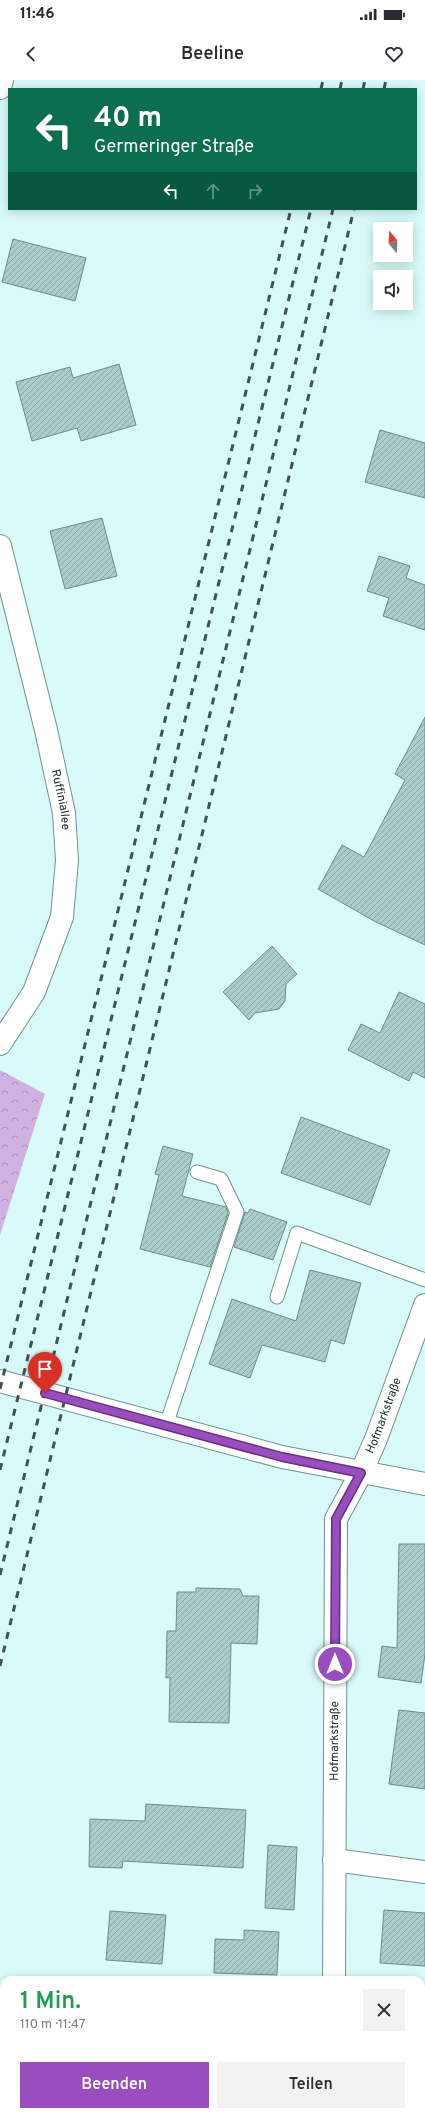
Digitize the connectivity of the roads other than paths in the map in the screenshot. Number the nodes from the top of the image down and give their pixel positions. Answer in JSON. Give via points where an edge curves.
{"nodes":[{"id":1,"x":2,"y":80,"type":"edge"},
{"id":2,"x":0,"y":88,"type":"edge"},
{"id":3,"x":0,"y":546,"type":"edge"},
{"id":4,"x":0,"y":1044,"type":"edge"},
{"id":5,"x":197,"y":1172,"type":"dead end"},
{"id":6,"x":425,"y":1280,"type":"edge"},
{"id":7,"x":277,"y":1297,"type":"dead end"},
{"id":8,"x":425,"y":1305,"type":"edge"},
{"id":9,"x":0,"y":1380,"type":"edge"},
{"id":10,"x":166,"y":1425,"type":"junction"},
{"id":11,"x":361,"y":1473,"type":"junction"},
{"id":12,"x":425,"y":1484,"type":"edge"},
{"id":13,"x":334,"y":1860,"type":"junction"},
{"id":14,"x":425,"y":1872,"type":"edge"},
{"id":15,"x":334,"y":1976,"type":"edge"}],
"edges":[{"from":1,"to":2,"type":"street"},
{"from":3,"to":4,"type":"street","name":"Ruffiniallee","via":[[64,813],[67,860],[60,924],[34,992]]},
{"from":5,"to":10,"type":"lane","via":[[221,1180],[237,1212]]},
{"from":6,"to":7,"type":"lane","via":[[297,1233]]},
{"from":8,"to":11,"type":"street","name":"Hofmarkstraße","via":[[386,1414]]},
{"from":9,"to":10,"type":"street"},
{"from":10,"to":11,"type":"street","via":[[282,1457]]},
{"from":11,"to":12,"type":"street"},
{"from":11,"to":13,"type":"street","name":"Hofmarkstraße","via":[[336,1519]]},
{"from":13,"to":14,"type":"street"},
{"from":13,"to":15,"type":"street","name":"Hofmarkstraße"}]}
